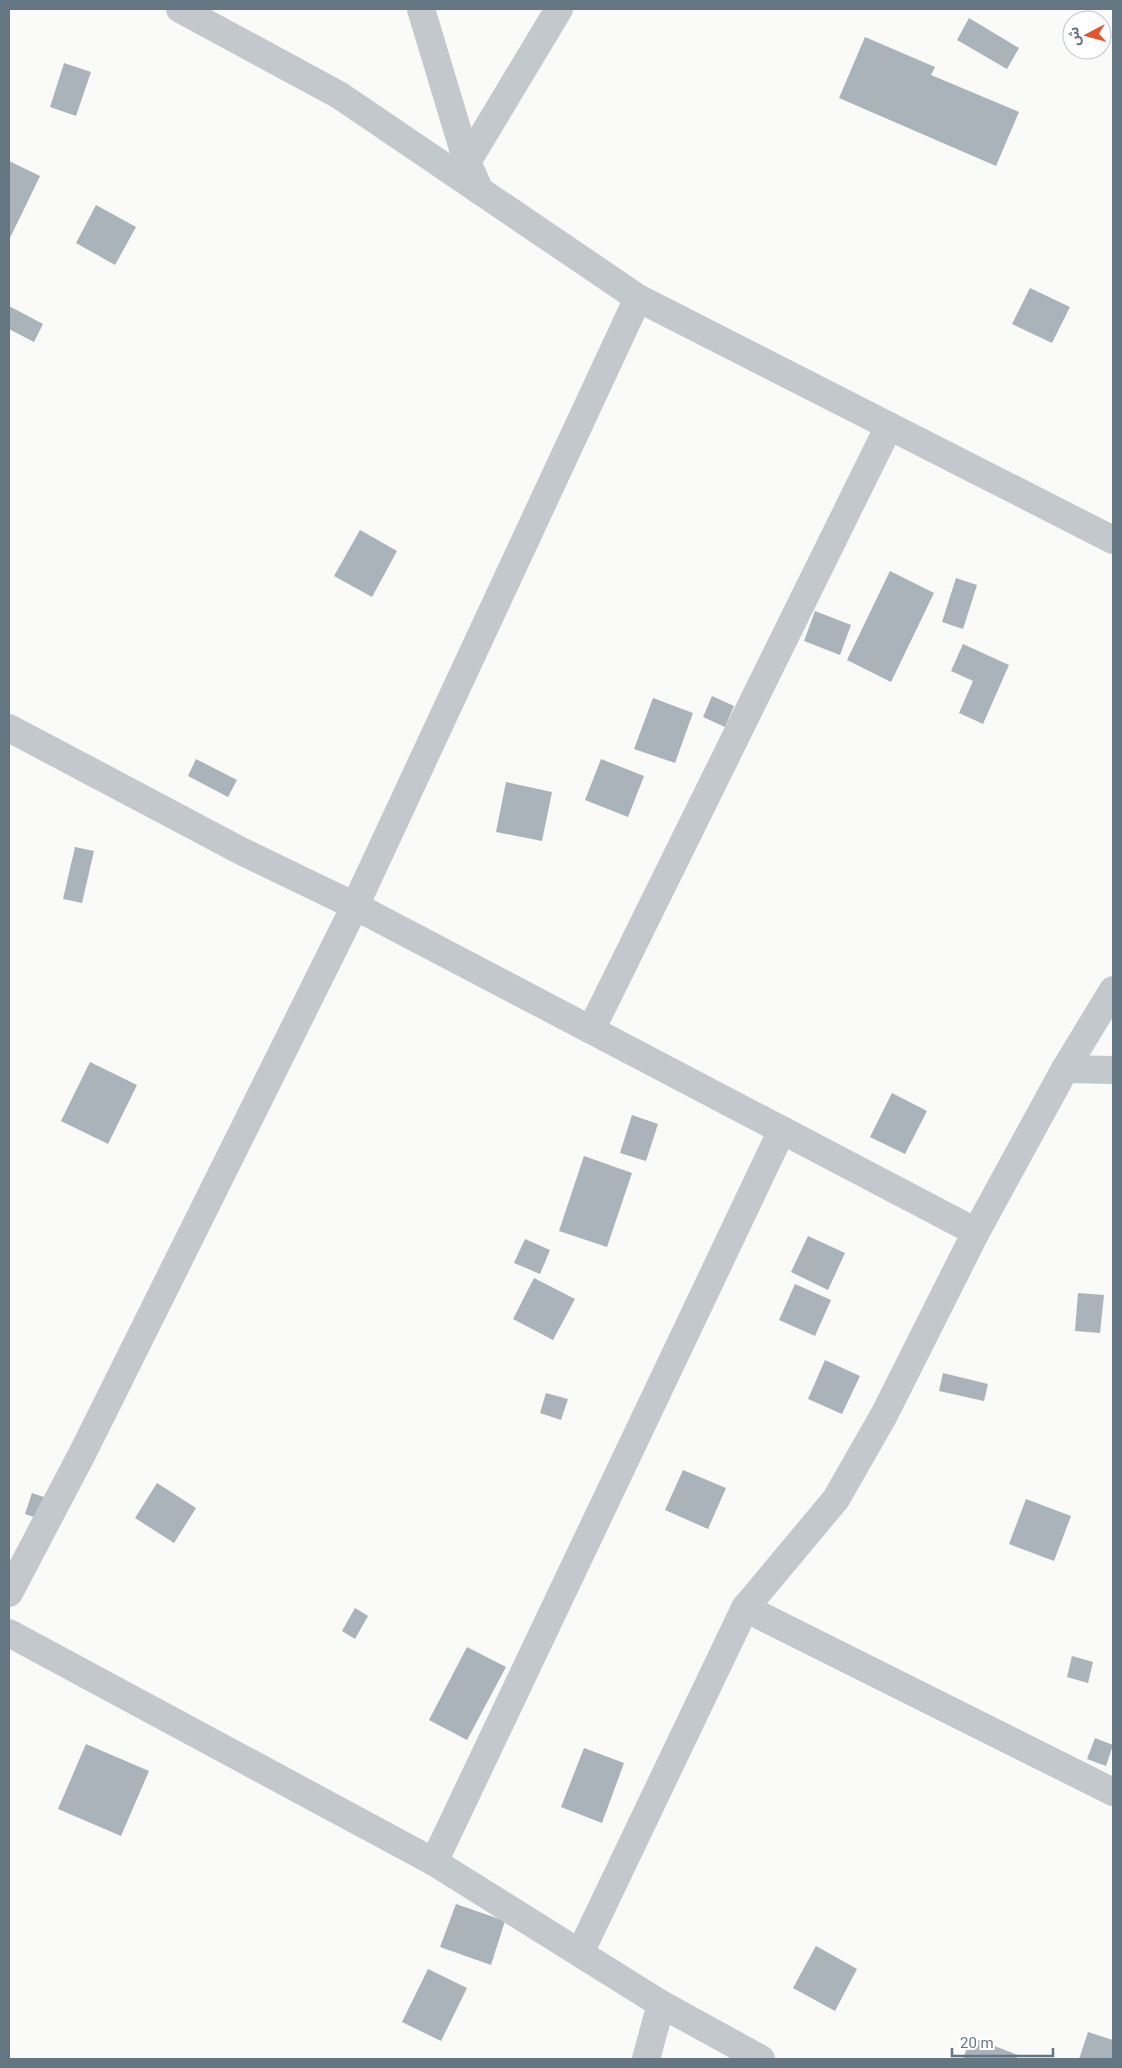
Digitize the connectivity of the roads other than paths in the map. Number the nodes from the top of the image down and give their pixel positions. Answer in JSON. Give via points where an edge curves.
{"nodes":[{"id":1,"x":180,"y":9,"type":"edge"},
{"id":2,"x":421,"y":9,"type":"edge"},
{"id":3,"x":559,"y":9,"type":"edge"},
{"id":4,"x":468,"y":162,"type":"junction"},
{"id":5,"x":480,"y":191,"type":"junction"},
{"id":6,"x":638,"y":298,"type":"junction"},
{"id":7,"x":889,"y":426,"type":"junction"},
{"id":8,"x":1113,"y":540,"type":"edge"},
{"id":9,"x":9,"y":728,"type":"edge"},
{"id":10,"x":355,"y":906,"type":"junction"},
{"id":11,"x":1113,"y":990,"type":"edge"},
{"id":12,"x":591,"y":1030,"type":"junction"},
{"id":13,"x":1065,"y":1069,"type":"junction"},
{"id":14,"x":1113,"y":1070,"type":"edge"},
{"id":15,"x":782,"y":1130,"type":"junction"},
{"id":16,"x":976,"y":1232,"type":"junction"},
{"id":17,"x":9,"y":1593,"type":"edge"},
{"id":18,"x":745,"y":1608,"type":"junction"},
{"id":19,"x":9,"y":1633,"type":"edge"},
{"id":20,"x":1113,"y":1792,"type":"edge"},
{"id":21,"x":434,"y":1862,"type":"junction"},
{"id":22,"x":580,"y":1953,"type":"junction"},
{"id":23,"x":661,"y":2004,"type":"junction"},
{"id":24,"x":646,"y":2059,"type":"edge"},
{"id":25,"x":761,"y":2059,"type":"edge"}],
"edges":[{"from":1,"to":5,"type":"street","via":[[339,95]]},
{"from":2,"to":4,"type":"street"},
{"from":3,"to":4,"type":"street"},
{"from":4,"to":5,"type":"street"},
{"from":5,"to":6,"type":"street"},
{"from":6,"to":7,"type":"street"},
{"from":6,"to":10,"type":"street"},
{"from":7,"to":8,"type":"street"},
{"from":7,"to":12,"type":"street"},
{"from":9,"to":10,"type":"street","via":[[243,852]]},
{"from":10,"to":12,"type":"street"},
{"from":10,"to":17,"type":"street","via":[[82,1454]]},
{"from":11,"to":13,"type":"street"},
{"from":12,"to":15,"type":"street"},
{"from":13,"to":14,"type":"street"},
{"from":13,"to":16,"type":"street"},
{"from":15,"to":16,"type":"street"},
{"from":15,"to":21,"type":"street"},
{"from":16,"to":18,"type":"street","via":[[884,1415],[836,1500]]},
{"from":18,"to":20,"type":"street"},
{"from":18,"to":22,"type":"street"},
{"from":19,"to":21,"type":"street"},
{"from":21,"to":22,"type":"street"},
{"from":22,"to":23,"type":"street"},
{"from":23,"to":24,"type":"street"},
{"from":23,"to":25,"type":"street"}]}
